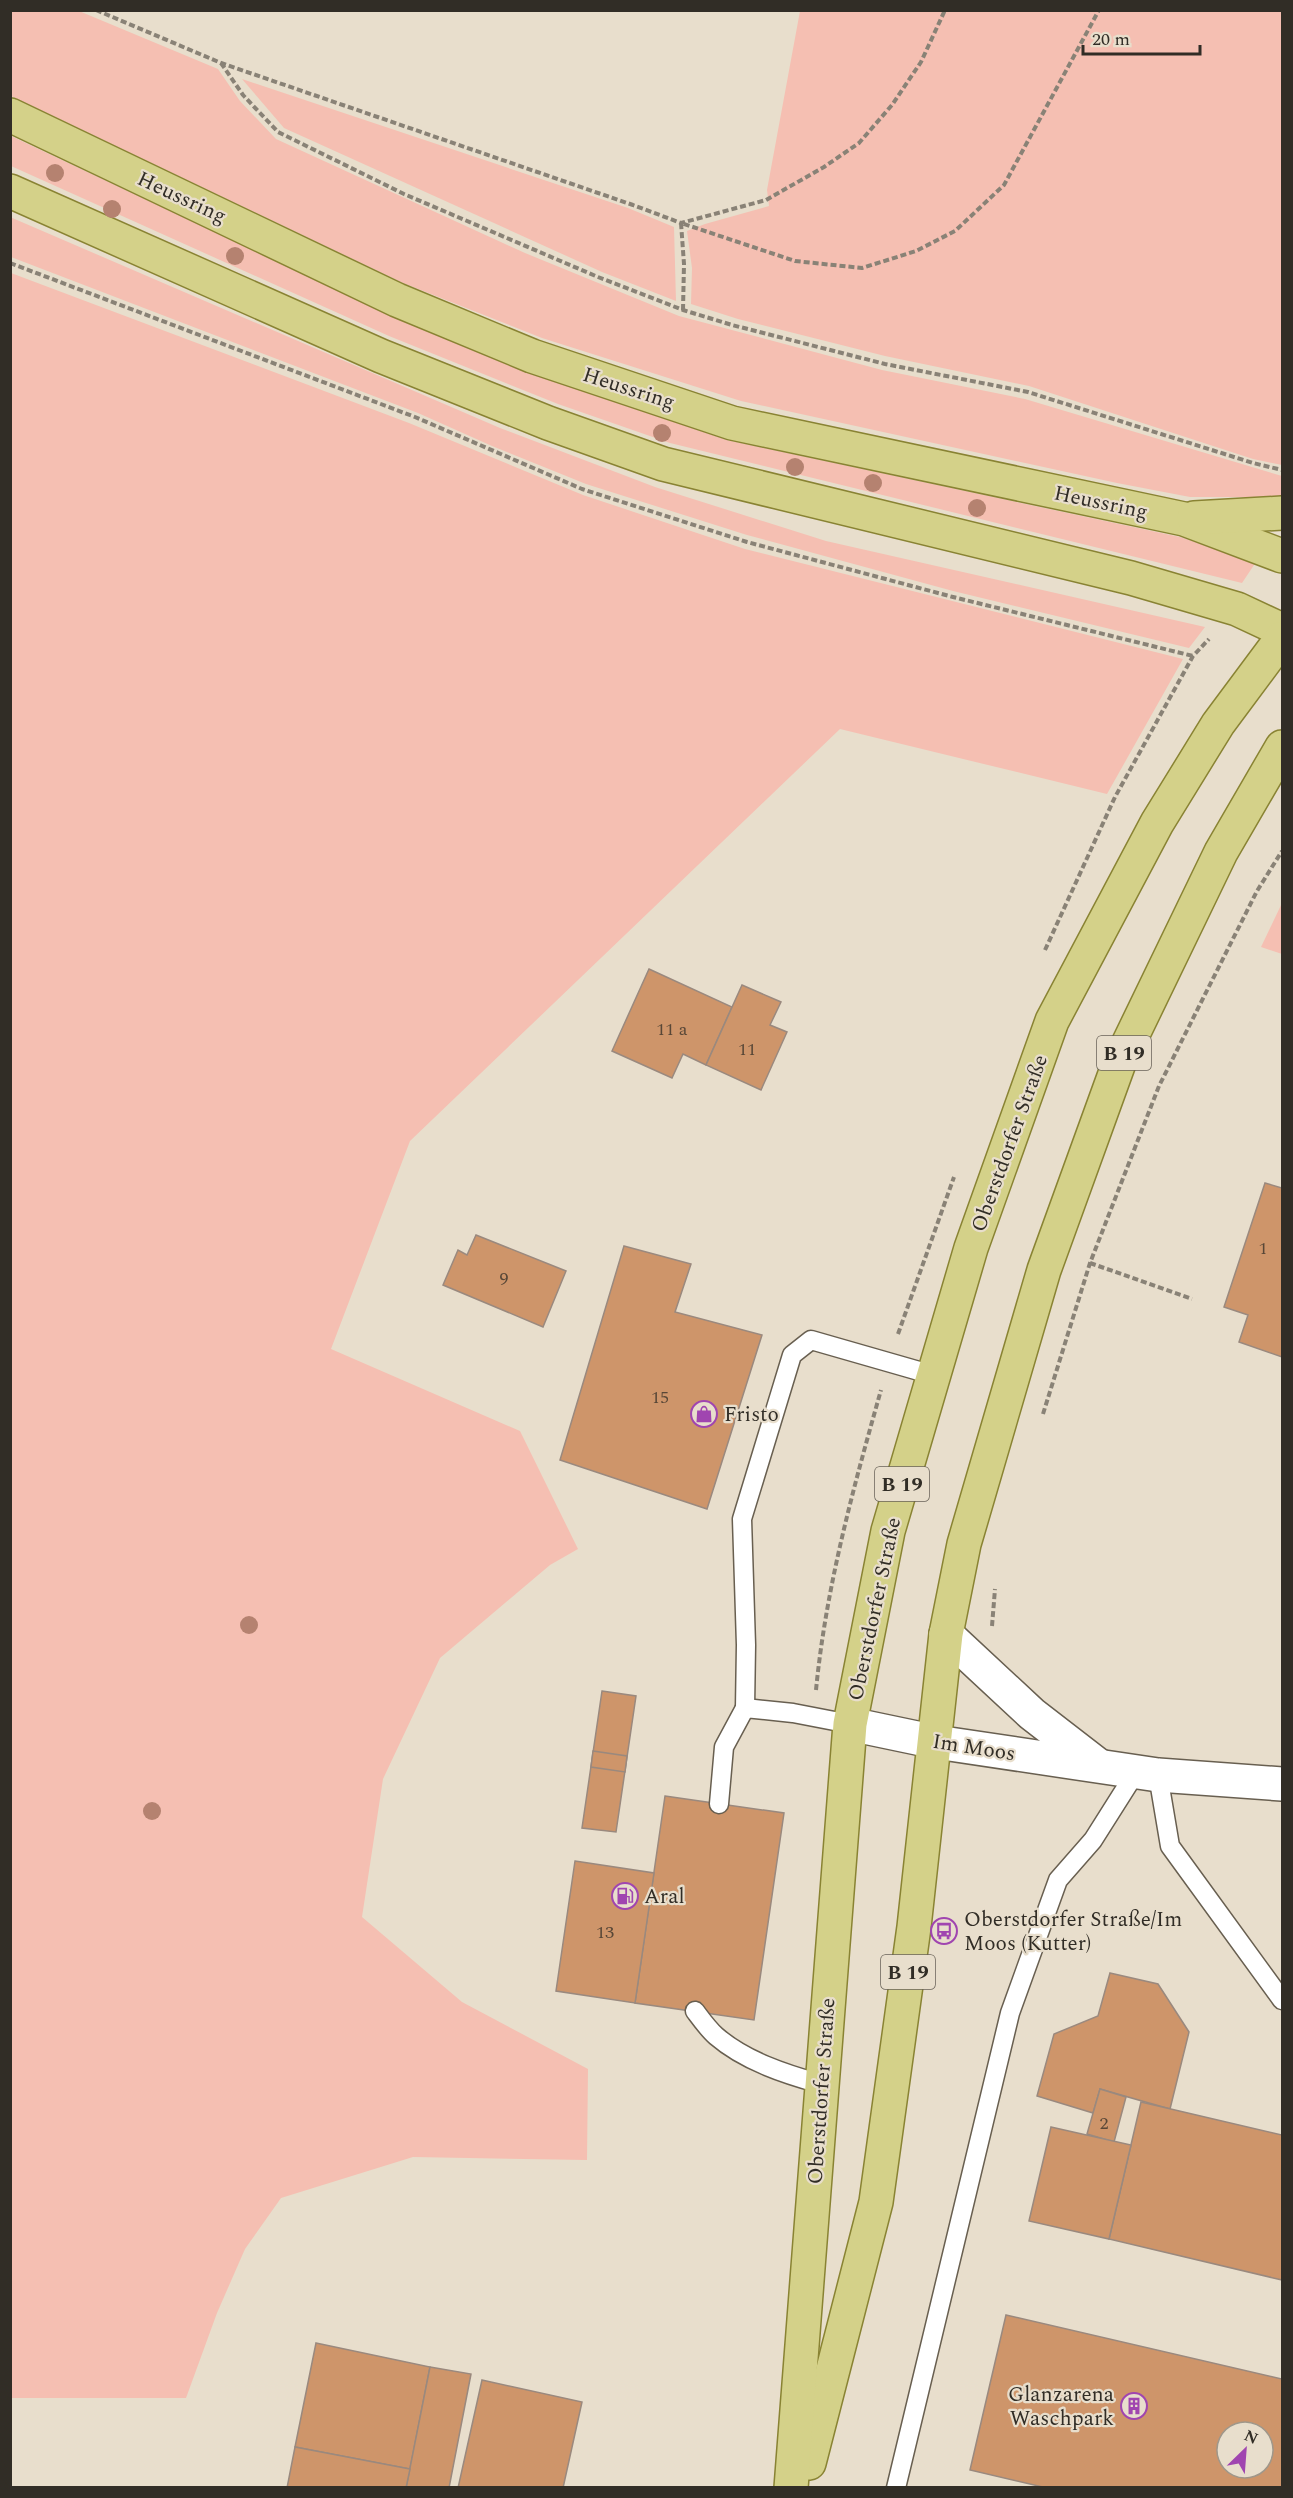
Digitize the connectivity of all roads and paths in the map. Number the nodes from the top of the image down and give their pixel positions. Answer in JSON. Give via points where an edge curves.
{"nodes":[{"id":1,"x":96,"y":10,"type":"edge"},
{"id":2,"x":945,"y":10,"type":"edge"},
{"id":3,"x":1099,"y":10,"type":"edge"},
{"id":4,"x":221,"y":63,"type":"junction"},
{"id":5,"x":10,"y":115,"type":"edge"},
{"id":6,"x":10,"y":191,"type":"edge"},
{"id":7,"x":681,"y":223,"type":"junction"},
{"id":8,"x":683,"y":310,"type":"junction"},
{"id":9,"x":1282,"y":470,"type":"edge"},
{"id":10,"x":1282,"y":513,"type":"edge"},
{"id":11,"x":1184,"y":519,"type":"junction"},
{"id":12,"x":1282,"y":556,"type":"edge"},
{"id":13,"x":1282,"y":630,"type":"edge"},
{"id":14,"x":1282,"y":638,"type":"edge"},
{"id":15,"x":1282,"y":747,"type":"edge"},
{"id":16,"x":1282,"y":851,"type":"edge"},
{"id":17,"x":1090,"y":1263,"type":"junction"},
{"id":18,"x":1192,"y":1299,"type":"dead end"},
{"id":19,"x":933,"y":1375,"type":"junction"},
{"id":20,"x":1041,"y":1422,"type":"dead end"},
{"id":21,"x":996,"y":1581,"type":"dead end"},
{"id":22,"x":946,"y":1634,"type":"junction"},
{"id":23,"x":987,"y":1672,"type":"junction"},
{"id":24,"x":745,"y":1708,"type":"junction"},
{"id":25,"x":850,"y":1724,"type":"junction"},
{"id":26,"x":936,"y":1742,"type":"junction"},
{"id":27,"x":1099,"y":1766,"type":"junction"},
{"id":28,"x":1147,"y":1774,"type":"junction"},
{"id":29,"x":1282,"y":1784,"type":"edge"},
{"id":30,"x":719,"y":1804,"type":"dead end"},
{"id":31,"x":1282,"y":2000,"type":"edge"},
{"id":32,"x":695,"y":2011,"type":"dead end"},
{"id":33,"x":821,"y":2084,"type":"junction"},
{"id":34,"x":791,"y":2487,"type":"edge"},
{"id":35,"x":802,"y":2487,"type":"edge"},
{"id":36,"x":896,"y":2487,"type":"edge"}],
"edges":[{"from":1,"to":4,"type":"path"},
{"from":2,"to":7,"type":"path","via":[[915,70],[892,105],[859,143],[766,200]]},
{"from":3,"to":7,"type":"path","via":[[1004,185],[955,231],[916,251],[862,268],[795,261]]},
{"from":4,"to":7,"type":"path"},
{"from":4,"to":8,"type":"path","via":[[243,95],[278,132],[404,194]]},
{"from":5,"to":11,"type":"main road","name":"Heussring","via":[[397,300],[532,356],[732,423]]},
{"from":6,"to":13,"type":"main road","via":[[381,356],[663,464],[1131,578],[1237,609]]},
{"from":7,"to":8,"type":"path"},
{"from":8,"to":9,"type":"path","via":[[885,364],[1028,392]]},
{"from":10,"to":11,"type":"main road"},
{"from":11,"to":12,"type":"main road","name":"Heussring"},
{"from":14,"to":19,"type":"main road","name":"Oberstdorfer Straße","number":"B 19","via":[[1218,724],[1157,823],[1052,1021],[971,1248]]},
{"from":15,"to":22,"type":"main road","number":"B 19","via":[[1221,852],[1119,1063],[1044,1270],[964,1544]]},
{"from":16,"to":17,"type":"path","via":[[1257,891],[1159,1086]]},
{"from":17,"to":18,"type":"path"},
{"from":17,"to":20,"type":"path"},
{"from":19,"to":24,"type":"lane","via":[[811,1340],[792,1355],[742,1519]]},
{"from":19,"to":25,"type":"main road","name":"Oberstdorfer Straße","number":"B 19","via":[[888,1531]]},
{"from":21,"to":23,"type":"path"},
{"from":22,"to":23,"type":"street","name":"Im Moos"},
{"from":22,"to":26,"type":"main road","number":"B 19"},
{"from":23,"to":27,"type":"street","name":"Im Moos","via":[[1032,1714]]},
{"from":24,"to":25,"type":"lane"},
{"from":24,"to":30,"type":"lane","via":[[724,1747]]},
{"from":25,"to":26,"type":"street","name":"Im Moos"},
{"from":25,"to":33,"type":"main road","name":"Oberstdorfer Straße","number":"B 19"},
{"from":26,"to":27,"type":"street","name":"Im Moos"},
{"from":26,"to":35,"type":"main road","number":"B 19","via":[[876,2202]]},
{"from":27,"to":28,"type":"street","name":"Im Moos"},
{"from":28,"to":29,"type":"street","name":"Im Moos"},
{"from":28,"to":31,"type":"lane","via":[[1170,1846]]},
{"from":28,"to":36,"type":"lane","via":[[1058,1880],[1010,2013]]},
{"from":32,"to":33,"type":"lane","via":[[715,2036],[744,2054],[787,2074]]},
{"from":33,"to":34,"type":"main road","name":"Oberstdorfer Straße","number":"B 19"}]}
